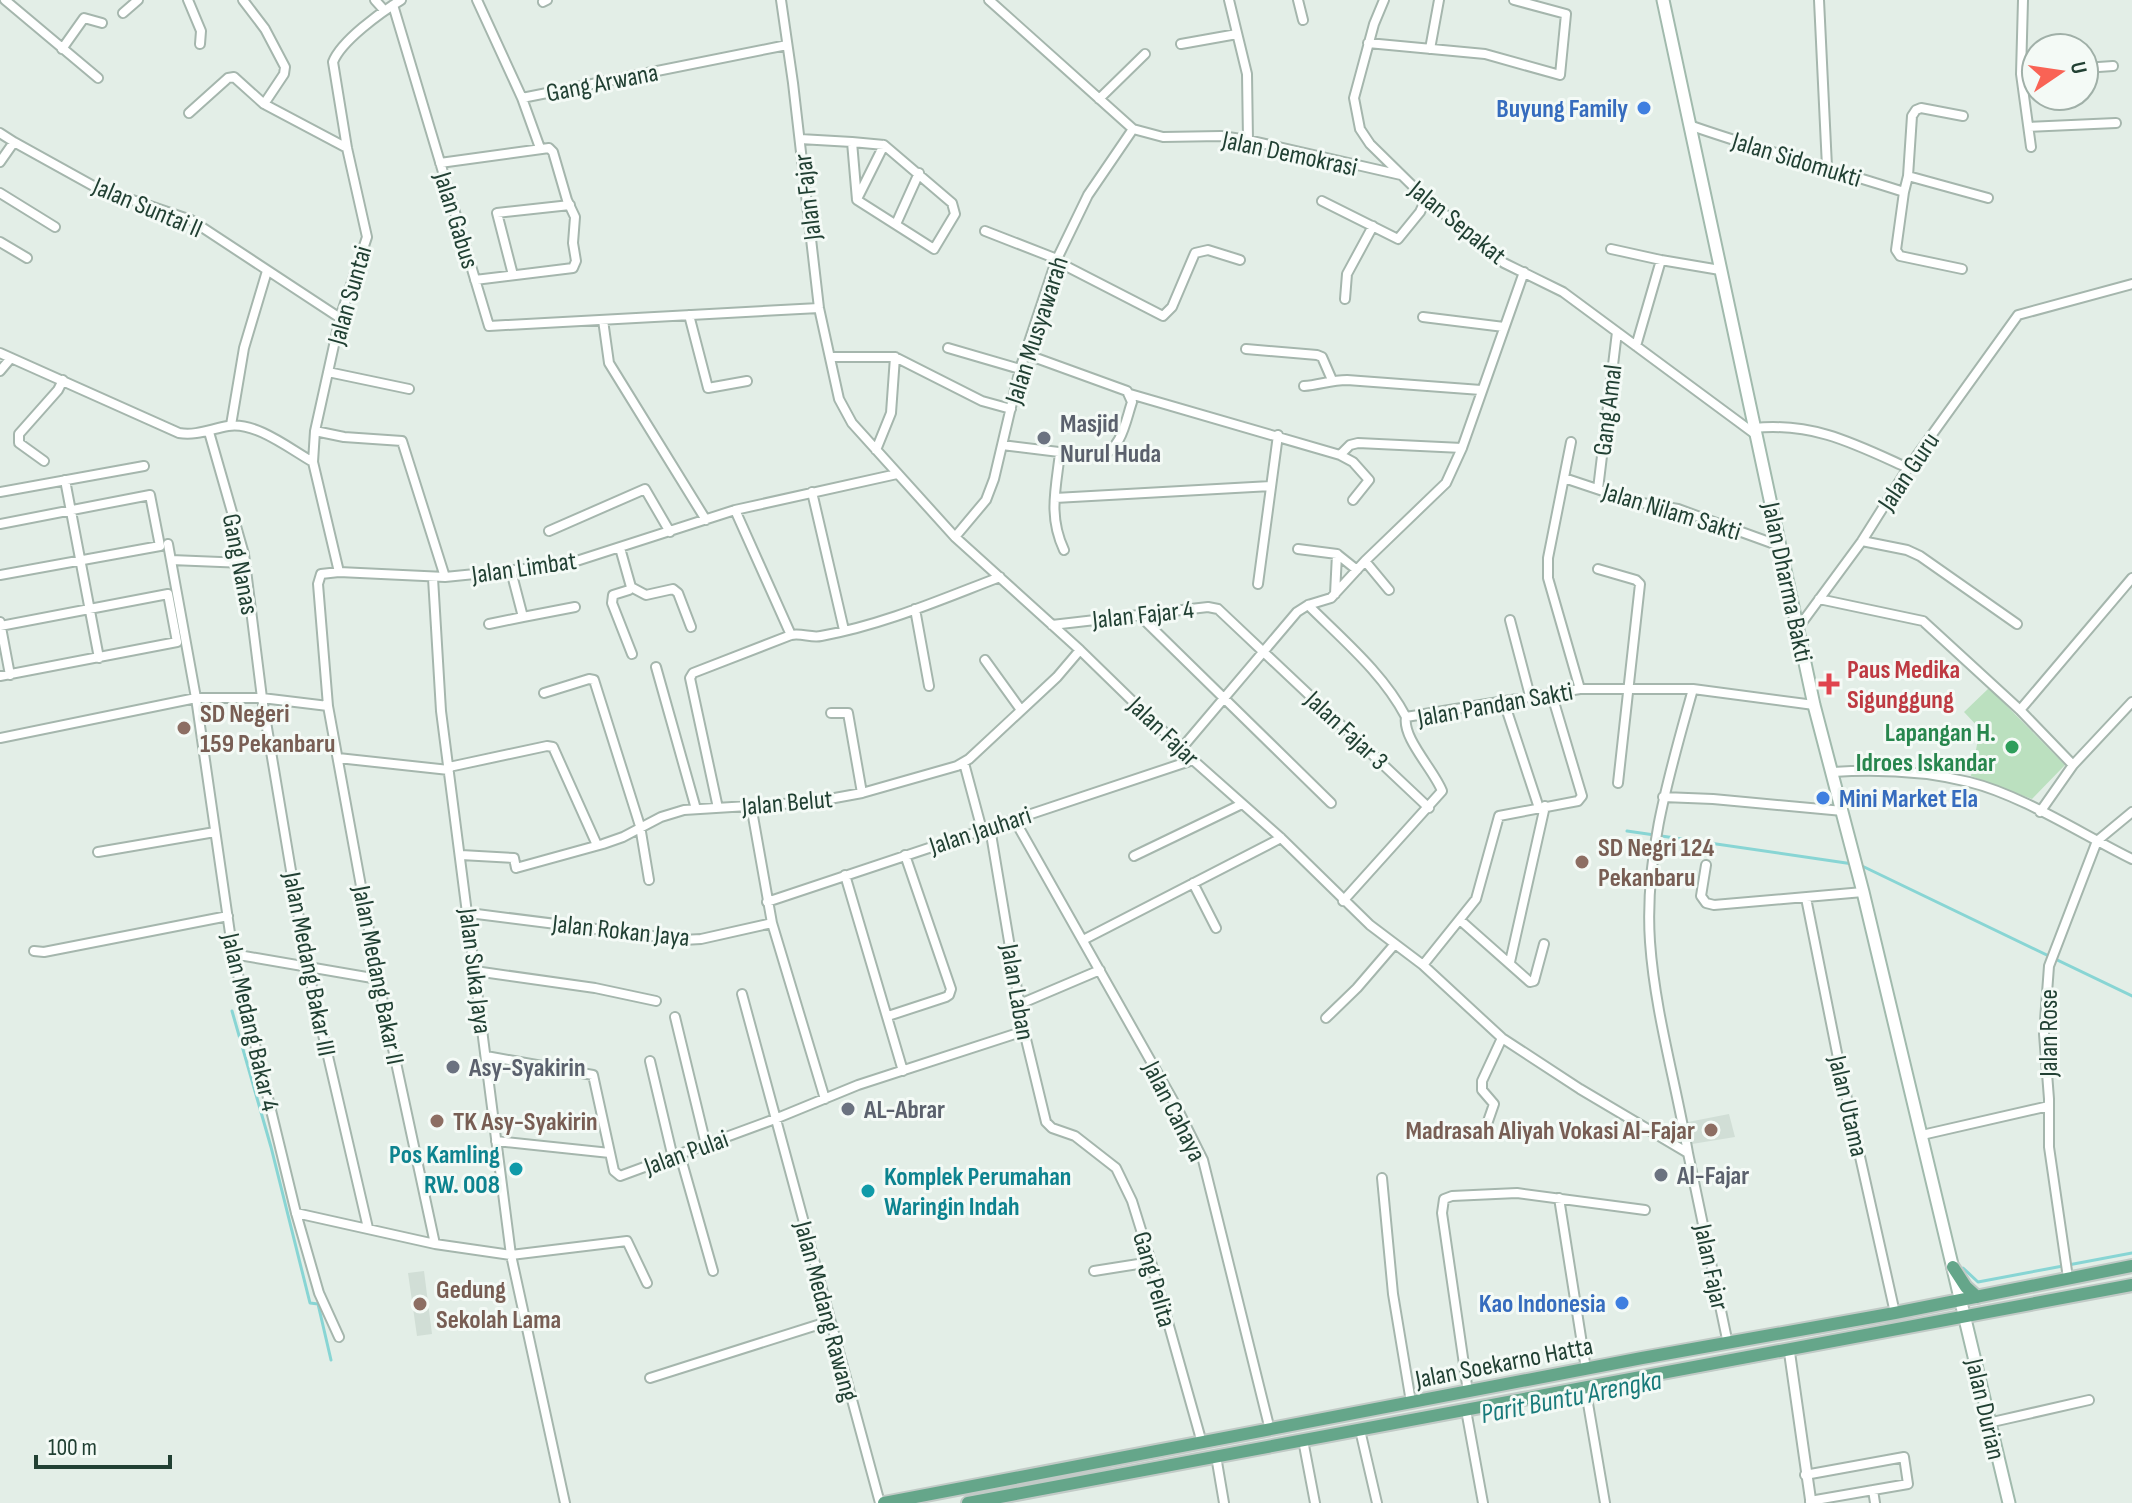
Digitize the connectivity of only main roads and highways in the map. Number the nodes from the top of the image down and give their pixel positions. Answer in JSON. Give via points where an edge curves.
{"nodes":[{"id":1,"x":1663,"y":0,"type":"edge"},
{"id":2,"x":2132,"y":1266,"type":"edge"},
{"id":3,"x":1953,"y":1267,"type":"junction"},
{"id":4,"x":2132,"y":1285,"type":"edge"},
{"id":5,"x":1977,"y":1297,"type":"junction"},
{"id":6,"x":1960,"y":1300,"type":"junction"},
{"id":7,"x":1965,"y":1318,"type":"junction"},
{"id":8,"x":1086,"y":1464,"type":"junction"},
{"id":9,"x":1089,"y":1481,"type":"junction"},
{"id":10,"x":1003,"y":1500,"type":"edge"},
{"id":11,"x":882,"y":1503,"type":"edge"},
{"id":12,"x":968,"y":1503,"type":"edge"},
{"id":13,"x":2009,"y":1503,"type":"edge"}],
"edges":[{"from":1,"to":3,"type":"main road","name":"Jalan Dharma Bakti","via":[[1814,705]]},
{"from":2,"to":5,"type":"main road","name":"Jalan Soekarno Hatta","via":[[2067,1273]]},
{"from":3,"to":5,"type":"main road"},
{"from":3,"to":6,"type":"main road","name":"Jalan Dharma Bakti"},
{"from":4,"to":7,"type":"main road","name":"Jalan Soekarno Hatta"},
{"from":5,"to":6,"type":"main road","name":"Jalan Soekarno Hatta"},
{"from":6,"to":7,"type":"main road","name":"Jalan Durian"},
{"from":6,"to":8,"type":"main road","name":"Jalan Soekarno Hatta"},
{"from":7,"to":9,"type":"main road","name":"Jalan Soekarno Hatta"},
{"from":7,"to":13,"type":"main road","name":"Jalan Durian"},
{"from":8,"to":9,"type":"main road"},
{"from":8,"to":11,"type":"main road","name":"Jalan Soekarno Hatta"},
{"from":9,"to":10,"type":"main road","name":"Jalan Soekarno Hatta"},
{"from":10,"to":12,"type":"main road","name":"Jalan Soekarno Hatta"}]}
